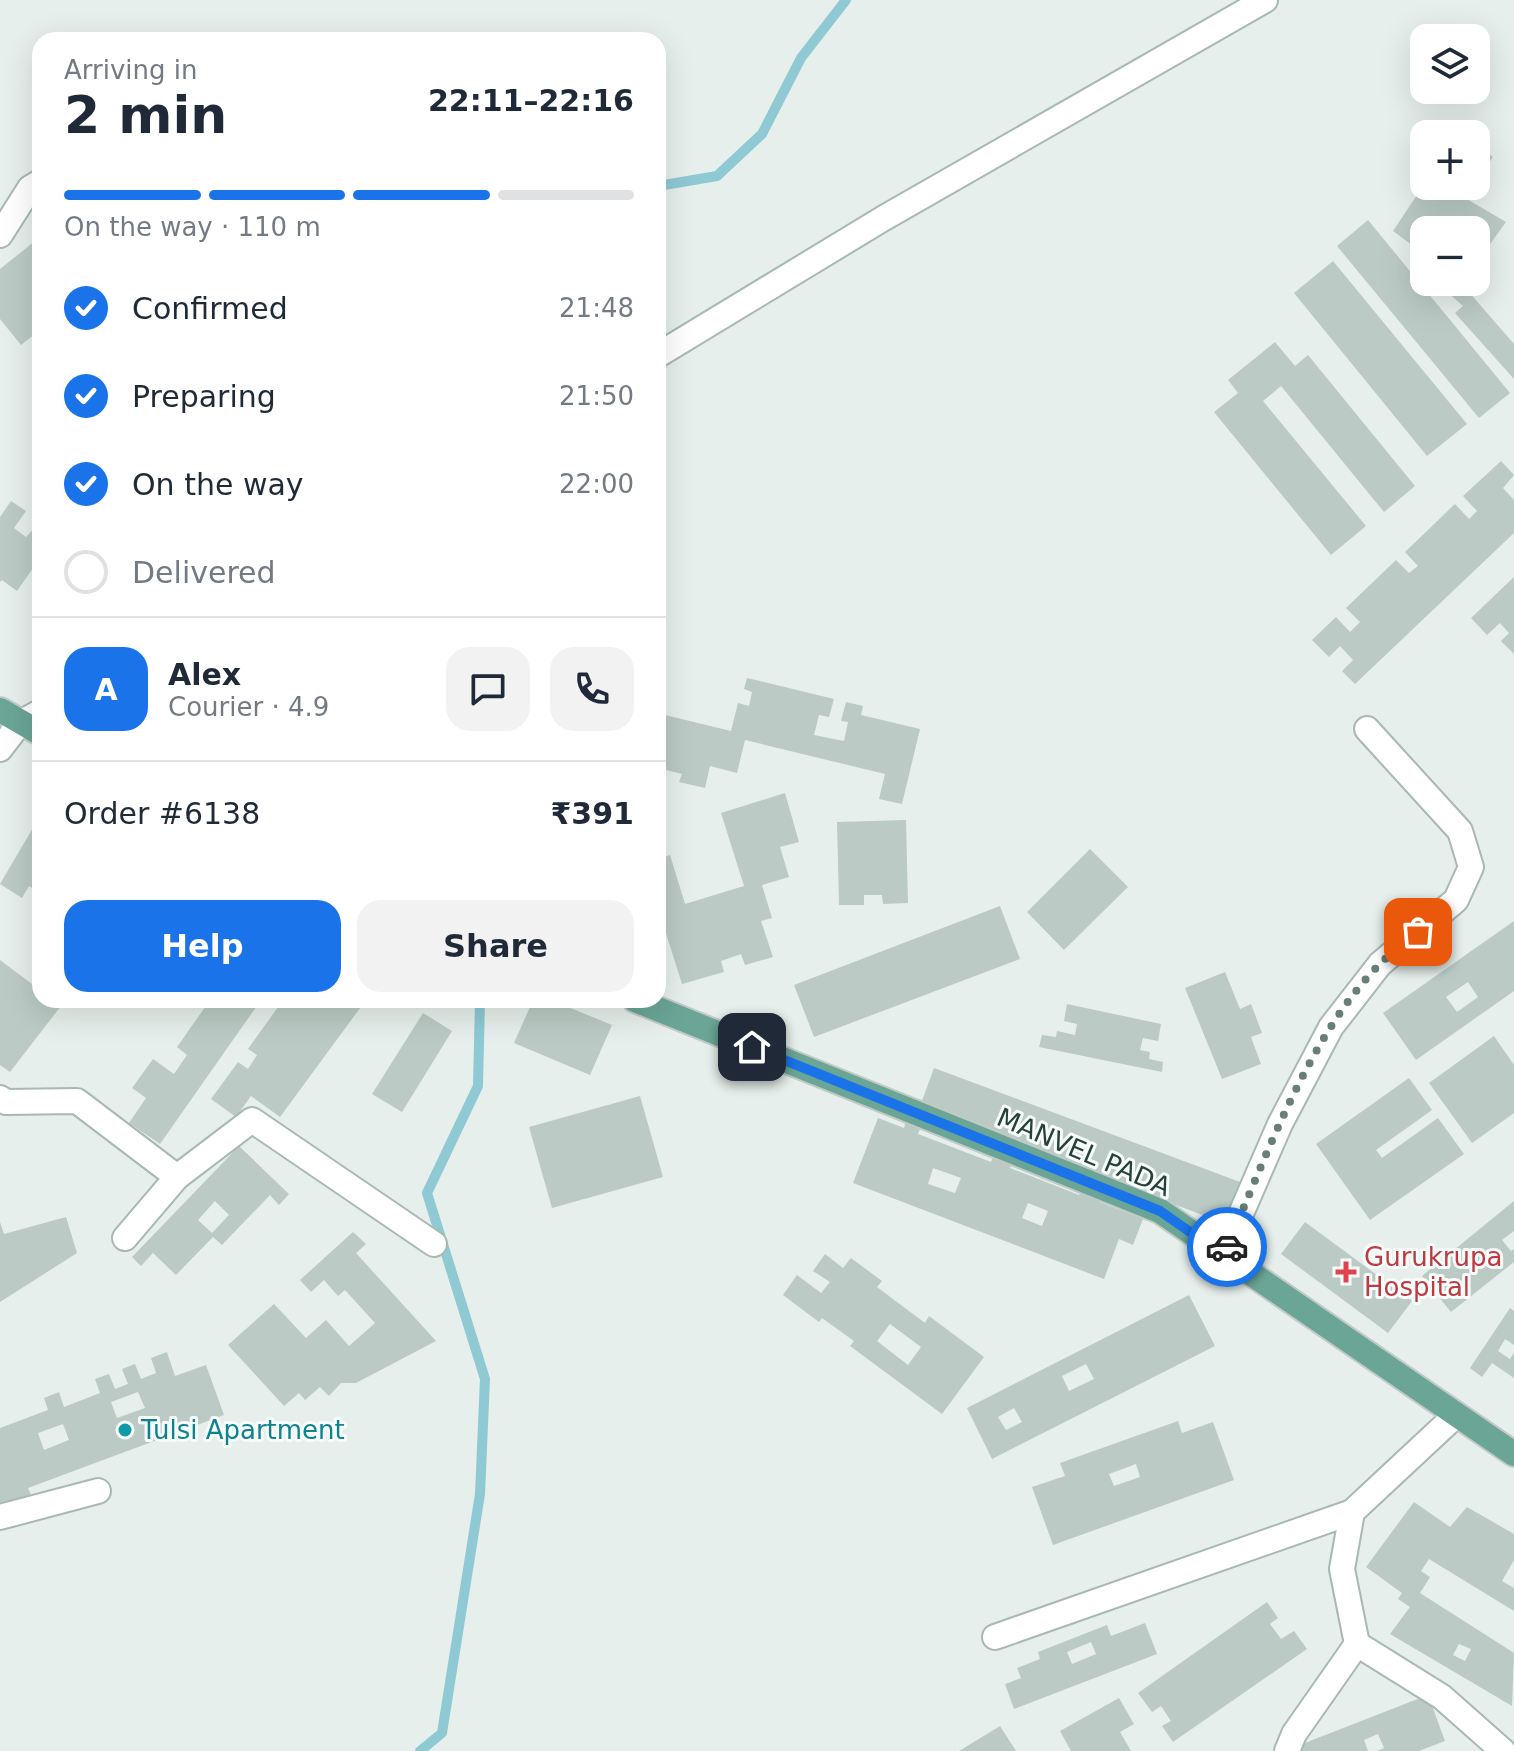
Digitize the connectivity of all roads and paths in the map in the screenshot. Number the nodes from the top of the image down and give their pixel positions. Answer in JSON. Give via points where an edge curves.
{"nodes":[{"id":1,"x":1265,"y":0,"type":"edge"},
{"id":2,"x":32,"y":187,"type":"edge"},
{"id":3,"x":0,"y":235,"type":"edge"},
{"id":4,"x":666,"y":350,"type":"edge"},
{"id":5,"x":25,"y":720,"type":"edge"},
{"id":6,"x":1367,"y":729,"type":"dead end"},
{"id":7,"x":0,"y":749,"type":"edge"},
{"id":8,"x":655,"y":1008,"type":"edge"},
{"id":9,"x":0,"y":1098,"type":"edge"},
{"id":10,"x":177,"y":1177,"type":"junction"},
{"id":11,"x":125,"y":1238,"type":"dead end"},
{"id":12,"x":434,"y":1244,"type":"dead end"},
{"id":13,"x":1223,"y":1255,"type":"junction"},
{"id":14,"x":1456,"y":1415,"type":"junction"},
{"id":15,"x":1514,"y":1454,"type":"edge"},
{"id":16,"x":98,"y":1491,"type":"dead end"},
{"id":17,"x":1352,"y":1512,"type":"junction"},
{"id":18,"x":0,"y":1517,"type":"edge"},
{"id":19,"x":995,"y":1637,"type":"dead end"},
{"id":20,"x":1357,"y":1644,"type":"junction"},
{"id":21,"x":1287,"y":1751,"type":"edge"},
{"id":22,"x":1503,"y":1751,"type":"edge"}],
"edges":[{"from":1,"to":4,"type":"street","via":[[884,218]]},
{"from":2,"to":3,"type":"street"},
{"from":5,"to":7,"type":"street"},
{"from":6,"to":13,"type":"street","via":[[1460,831],[1471,867],[1456,900],[1380,964],[1331,1027],[1280,1124]]},
{"from":8,"to":13,"type":"main road","name":"MANVEL PADA","via":[[1160,1211]]},
{"from":9,"to":10,"type":"street","via":[[77,1101]]},
{"from":10,"to":11,"type":"street"},
{"from":10,"to":12,"type":"street","via":[[252,1120]]},
{"from":13,"to":14,"type":"main road","name":"MANVEL PADA"},
{"from":14,"to":15,"type":"main road","name":"MANVEL PADA"},
{"from":14,"to":17,"type":"street"},
{"from":16,"to":18,"type":"street"},
{"from":17,"to":19,"type":"street"},
{"from":17,"to":20,"type":"street","via":[[1342,1569]]},
{"from":20,"to":21,"type":"street"},
{"from":20,"to":22,"type":"street","via":[[1442,1697]]}]}
